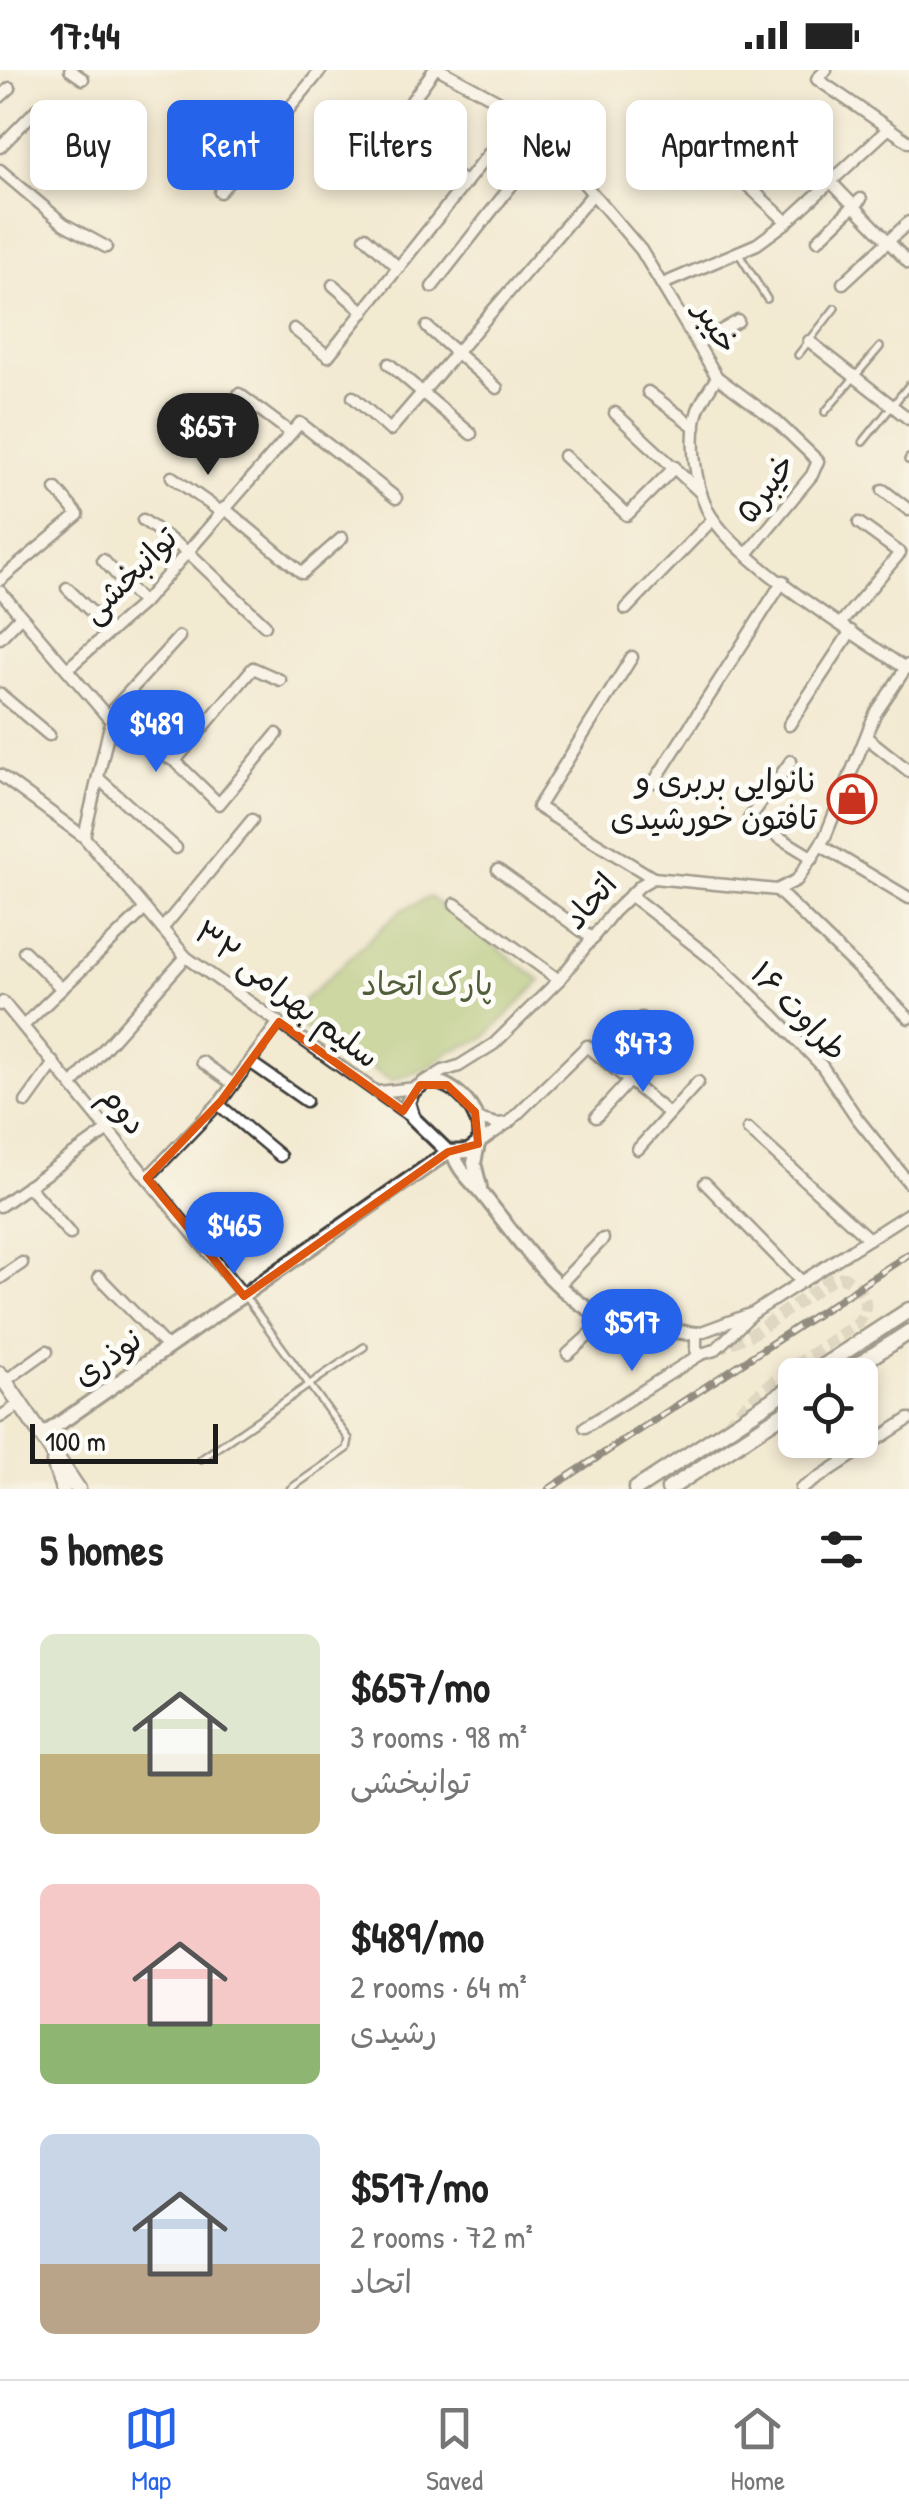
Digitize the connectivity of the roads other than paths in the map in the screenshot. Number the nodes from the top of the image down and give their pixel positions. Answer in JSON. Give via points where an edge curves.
{"nodes":[{"id":1,"x":70,"y":70,"type":"edge"},
{"id":2,"x":320,"y":70,"type":"edge"},
{"id":3,"x":437,"y":70,"type":"edge"},
{"id":4,"x":826,"y":70,"type":"edge"},
{"id":5,"x":83,"y":79,"type":"dead end"},
{"id":6,"x":10,"y":88,"type":"dead end"},
{"id":7,"x":0,"y":97,"type":"edge"},
{"id":8,"x":414,"y":100,"type":"edge"},
{"id":9,"x":496,"y":100,"type":"edge"},
{"id":10,"x":30,"y":117,"type":"edge"},
{"id":11,"x":889,"y":128,"type":"junction"},
{"id":12,"x":909,"y":142,"type":"edge"},
{"id":13,"x":0,"y":148,"type":"edge"},
{"id":14,"x":487,"y":156,"type":"edge"},
{"id":15,"x":0,"y":170,"type":"edge"},
{"id":16,"x":833,"y":179,"type":"edge"},
{"id":17,"x":467,"y":182,"type":"edge"},
{"id":18,"x":833,"y":187,"type":"edge"},
{"id":19,"x":460,"y":190,"type":"edge"},
{"id":20,"x":508,"y":190,"type":"edge"},
{"id":21,"x":588,"y":190,"type":"edge"},
{"id":22,"x":753,"y":190,"type":"edge"},
{"id":23,"x":822,"y":190,"type":"edge"},
{"id":24,"x":220,"y":192,"type":"dead end"},
{"id":25,"x":592,"y":195,"type":"junction"},
{"id":26,"x":857,"y":202,"type":"junction"},
{"id":27,"x":787,"y":222,"type":"junction"},
{"id":28,"x":909,"y":222,"type":"edge"},
{"id":29,"x":365,"y":238,"type":"dead end"},
{"id":30,"x":818,"y":240,"type":"dead end"},
{"id":31,"x":887,"y":241,"type":"junction"},
{"id":32,"x":106,"y":247,"type":"dead end"},
{"id":33,"x":738,"y":252,"type":"junction"},
{"id":34,"x":909,"y":263,"type":"edge"},
{"id":35,"x":399,"y":268,"type":"junction"},
{"id":36,"x":843,"y":282,"type":"dead end"},
{"id":37,"x":663,"y":284,"type":"junction"},
{"id":38,"x":332,"y":286,"type":"dead end"},
{"id":39,"x":432,"y":286,"type":"dead end"},
{"id":40,"x":767,"y":299,"type":"dead end"},
{"id":41,"x":835,"y":308,"type":"dead end"},
{"id":42,"x":364,"y":312,"type":"junction"},
{"id":43,"x":738,"y":321,"type":"dead end"},
{"id":44,"x":427,"y":327,"type":"dead end"},
{"id":45,"x":294,"y":329,"type":"dead end"},
{"id":46,"x":809,"y":341,"type":"junction"},
{"id":47,"x":699,"y":343,"type":"junction"},
{"id":48,"x":880,"y":347,"type":"dead end"},
{"id":49,"x":458,"y":353,"type":"junction"},
{"id":50,"x":798,"y":355,"type":"dead end"},
{"id":51,"x":389,"y":364,"type":"dead end"},
{"id":52,"x":854,"y":376,"type":"junction"},
{"id":53,"x":717,"y":377,"type":"junction"},
{"id":54,"x":909,"y":385,"type":"edge"},
{"id":55,"x":497,"y":388,"type":"dead end"},
{"id":56,"x":648,"y":392,"type":"dead end"},
{"id":57,"x":424,"y":393,"type":"junction"},
{"id":58,"x":239,"y":394,"type":"dead end"},
{"id":59,"x":353,"y":397,"type":"dead end"},
{"id":60,"x":892,"y":405,"type":"junction"},
{"id":61,"x":615,"y":412,"type":"dead end"},
{"id":62,"x":826,"y":412,"type":"dead end"},
{"id":63,"x":909,"y":419,"type":"edge"},
{"id":64,"x":695,"y":428,"type":"junction"},
{"id":65,"x":290,"y":433,"type":"junction"},
{"id":66,"x":471,"y":434,"type":"dead end"},
{"id":67,"x":863,"y":442,"type":"dead end"},
{"id":68,"x":564,"y":456,"type":"dead end"},
{"id":69,"x":675,"y":467,"type":"junction"},
{"id":70,"x":172,"y":476,"type":"dead end"},
{"id":71,"x":56,"y":489,"type":"dead end"},
{"id":72,"x":883,"y":490,"type":"dead end"},
{"id":73,"x":702,"y":493,"type":"junction"},
{"id":74,"x":396,"y":498,"type":"dead end"},
{"id":75,"x":222,"y":510,"type":"junction"},
{"id":76,"x":909,"y":510,"type":"edge"},
{"id":77,"x":714,"y":519,"type":"junction"},
{"id":78,"x":144,"y":520,"type":"dead end"},
{"id":79,"x":859,"y":523,"type":"dead end"},
{"id":80,"x":342,"y":538,"type":"dead end"},
{"id":81,"x":189,"y":553,"type":"junction"},
{"id":82,"x":747,"y":554,"type":"junction"},
{"id":83,"x":104,"y":560,"type":"dead end"},
{"id":84,"x":0,"y":580,"type":"edge"},
{"id":85,"x":782,"y":582,"type":"junction"},
{"id":86,"x":67,"y":588,"type":"dead end"},
{"id":87,"x":0,"y":591,"type":"edge"},
{"id":88,"x":144,"y":603,"type":"junction"},
{"id":89,"x":626,"y":609,"type":"dead end"},
{"id":90,"x":21,"y":616,"type":"junction"},
{"id":91,"x":265,"y":624,"type":"dead end"},
{"id":92,"x":840,"y":624,"type":"junction"},
{"id":93,"x":851,"y":631,"type":"junction"},
{"id":94,"x":110,"y":632,"type":"junction"},
{"id":95,"x":0,"y":638,"type":"edge"},
{"id":96,"x":178,"y":638,"type":"dead end"},
{"id":97,"x":632,"y":658,"type":"dead end"},
{"id":98,"x":907,"y":666,"type":"edge"},
{"id":99,"x":66,"y":669,"type":"junction"},
{"id":100,"x":280,"y":680,"type":"dead end"},
{"id":101,"x":0,"y":694,"type":"edge"},
{"id":102,"x":107,"y":716,"type":"junction"},
{"id":103,"x":789,"y":725,"type":"dead end"},
{"id":104,"x":109,"y":731,"type":"junction"},
{"id":105,"x":277,"y":734,"type":"dead end"},
{"id":106,"x":49,"y":735,"type":"dead end"},
{"id":107,"x":866,"y":737,"type":"junction"},
{"id":108,"x":174,"y":761,"type":"junction"},
{"id":109,"x":791,"y":761,"type":"dead end"},
{"id":110,"x":909,"y":770,"type":"edge"},
{"id":111,"x":0,"y":775,"type":"edge"},
{"id":112,"x":98,"y":778,"type":"junction"},
{"id":113,"x":654,"y":782,"type":"dead end"},
{"id":114,"x":252,"y":820,"type":"dead end"},
{"id":115,"x":84,"y":837,"type":"junction"},
{"id":116,"x":820,"y":845,"type":"junction"},
{"id":117,"x":176,"y":848,"type":"dead end"},
{"id":118,"x":813,"y":858,"type":"junction"},
{"id":119,"x":498,"y":870,"type":"dead end"},
{"id":120,"x":653,"y":878,"type":"junction"},
{"id":121,"x":777,"y":890,"type":"junction"},
{"id":122,"x":630,"y":895,"type":"junction"},
{"id":123,"x":909,"y":898,"type":"edge"},
{"id":124,"x":455,"y":904,"type":"dead end"},
{"id":125,"x":145,"y":908,"type":"junction"},
{"id":126,"x":162,"y":929,"type":"junction"},
{"id":127,"x":593,"y":938,"type":"junction"},
{"id":128,"x":24,"y":951,"type":"dead end"},
{"id":129,"x":186,"y":958,"type":"junction"},
{"id":130,"x":559,"y":980,"type":"junction"},
{"id":131,"x":62,"y":988,"type":"junction"},
{"id":132,"x":2,"y":1003,"type":"edge"},
{"id":133,"x":641,"y":1018,"type":"dead end"},
{"id":134,"x":909,"y":1018,"type":"edge"},
{"id":135,"x":279,"y":1022,"type":"junction"},
{"id":136,"x":23,"y":1026,"type":"junction"},
{"id":137,"x":661,"y":1046,"type":"dead end"},
{"id":138,"x":603,"y":1059,"type":"junction"},
{"id":139,"x":202,"y":1062,"type":"dead end"},
{"id":140,"x":250,"y":1062,"type":"junction"},
{"id":141,"x":54,"y":1063,"type":"junction"},
{"id":142,"x":460,"y":1066,"type":"junction"},
{"id":143,"x":629,"y":1080,"type":"junction"},
{"id":144,"x":698,"y":1082,"type":"dead end"},
{"id":145,"x":234,"y":1084,"type":"junction"},
{"id":146,"x":72,"y":1085,"type":"junction"},
{"id":147,"x":422,"y":1085,"type":"junction"},
{"id":148,"x":447,"y":1085,"type":"junction"},
{"id":149,"x":378,"y":1092,"type":"junction"},
{"id":150,"x":306,"y":1101,"type":"dead end"},
{"id":151,"x":26,"y":1102,"type":"dead end"},
{"id":152,"x":218,"y":1104,"type":"junction"},
{"id":153,"x":668,"y":1112,"type":"junction"},
{"id":154,"x":596,"y":1117,"type":"dead end"},
{"id":155,"x":414,"y":1118,"type":"junction"},
{"id":156,"x":478,"y":1119,"type":"junction"},
{"id":157,"x":509,"y":1122,"type":"junction"},
{"id":158,"x":748,"y":1129,"type":"dead end"},
{"id":159,"x":108,"y":1130,"type":"junction"},
{"id":160,"x":478,"y":1144,"type":"junction"},
{"id":161,"x":638,"y":1148,"type":"dead end"},
{"id":162,"x":450,"y":1152,"type":"junction"},
{"id":163,"x":280,"y":1156,"type":"dead end"},
{"id":164,"x":148,"y":1178,"type":"junction"},
{"id":165,"x":705,"y":1183,"type":"dead end"},
{"id":166,"x":909,"y":1183,"type":"edge"},
{"id":167,"x":28,"y":1186,"type":"junction"},
{"id":168,"x":482,"y":1194,"type":"junction"},
{"id":169,"x":0,"y":1206,"type":"edge"},
{"id":170,"x":909,"y":1213,"type":"edge"},
{"id":171,"x":70,"y":1234,"type":"dead end"},
{"id":172,"x":603,"y":1238,"type":"dead end"},
{"id":173,"x":869,"y":1239,"type":"junction"},
{"id":174,"x":22,"y":1263,"type":"dead end"},
{"id":175,"x":99,"y":1277,"type":"dead end"},
{"id":176,"x":0,"y":1278,"type":"edge"},
{"id":177,"x":802,"y":1282,"type":"junction"},
{"id":178,"x":560,"y":1284,"type":"junction"},
{"id":179,"x":244,"y":1296,"type":"junction"},
{"id":180,"x":909,"y":1310,"type":"edge"},
{"id":181,"x":753,"y":1314,"type":"junction"},
{"id":182,"x":607,"y":1319,"type":"junction"},
{"id":183,"x":909,"y":1332,"type":"edge"},
{"id":184,"x":696,"y":1334,"type":"junction"},
{"id":185,"x":364,"y":1346,"type":"dead end"},
{"id":186,"x":168,"y":1348,"type":"junction"},
{"id":187,"x":48,"y":1352,"type":"dead end"},
{"id":188,"x":568,"y":1354,"type":"dead end"},
{"id":189,"x":701,"y":1354,"type":"junction"},
{"id":190,"x":836,"y":1358,"type":"edge"},
{"id":191,"x":869,"y":1358,"type":"edge"},
{"id":192,"x":4,"y":1381,"type":"edge"},
{"id":193,"x":309,"y":1384,"type":"junction"},
{"id":194,"x":778,"y":1395,"type":"edge"},
{"id":195,"x":17,"y":1406,"type":"junction"},
{"id":196,"x":0,"y":1417,"type":"edge"},
{"id":197,"x":778,"y":1417,"type":"edge"},
{"id":198,"x":909,"y":1419,"type":"edge"},
{"id":199,"x":586,"y":1427,"type":"dead end"},
{"id":200,"x":43,"y":1435,"type":"junction"},
{"id":201,"x":201,"y":1458,"type":"dead end"},
{"id":202,"x":56,"y":1460,"type":"junction"},
{"id":203,"x":63,"y":1489,"type":"edge"},
{"id":204,"x":78,"y":1489,"type":"edge"},
{"id":205,"x":290,"y":1489,"type":"edge"},
{"id":206,"x":636,"y":1489,"type":"edge"},
{"id":207,"x":669,"y":1489,"type":"edge"},
{"id":208,"x":801,"y":1489,"type":"edge"}],
"edges":[{"from":1,"to":5,"type":"street"},
{"from":2,"to":24,"type":"street"},
{"from":3,"to":8,"type":"street"},
{"from":3,"to":9,"type":"street","name":"خیبر"},
{"from":4,"to":11,"type":"street","via":[[817,79]]},
{"from":6,"to":7,"type":"street"},
{"from":10,"to":13,"type":"street"},
{"from":11,"to":12,"type":"street"},
{"from":11,"to":16,"type":"street"},
{"from":14,"to":17,"type":"street"},
{"from":15,"to":32,"type":"street","via":[[64,224]]},
{"from":18,"to":26,"type":"street"},
{"from":19,"to":35,"type":"street"},
{"from":20,"to":39,"type":"street"},
{"from":21,"to":25,"type":"street","name":"خیبر"},
{"from":22,"to":27,"type":"street"},
{"from":23,"to":27,"type":"street"},
{"from":25,"to":37,"type":"street","name":"خیبر"},
{"from":25,"to":49,"type":"street"},
{"from":26,"to":30,"type":"street"},
{"from":26,"to":31,"type":"street"},
{"from":27,"to":33,"type":"street"},
{"from":28,"to":31,"type":"street"},
{"from":29,"to":35,"type":"street"},
{"from":31,"to":34,"type":"street"},
{"from":31,"to":36,"type":"street"},
{"from":33,"to":37,"type":"street"},
{"from":33,"to":40,"type":"lane"},
{"from":35,"to":42,"type":"street"},
{"from":37,"to":47,"type":"street","name":"خیبر"},
{"from":38,"to":42,"type":"street"},
{"from":41,"to":46,"type":"lane"},
{"from":42,"to":45,"type":"street","via":[[328,356]]},
{"from":43,"to":47,"type":"street"},
{"from":44,"to":49,"type":"street"},
{"from":46,"to":50,"type":"lane"},
{"from":46,"to":52,"type":"street"},
{"from":47,"to":53,"type":"street","name":"خیبر"},
{"from":48,"to":52,"type":"lane"},
{"from":49,"to":55,"type":"street"},
{"from":49,"to":57,"type":"street"},
{"from":51,"to":57,"type":"street"},
{"from":52,"to":60,"type":"street"},
{"from":52,"to":62,"type":"lane"},
{"from":53,"to":64,"type":"street","name":"خیبر"},
{"from":53,"to":82,"type":"street","name":"خیبر۵","via":[[818,461]]},
{"from":54,"to":60,"type":"lane"},
{"from":56,"to":64,"type":"street"},
{"from":57,"to":59,"type":"street","via":[[390,430]]},
{"from":57,"to":66,"type":"street"},
{"from":58,"to":65,"type":"street"},
{"from":60,"to":63,"type":"street"},
{"from":60,"to":67,"type":"lane"},
{"from":61,"to":69,"type":"street"},
{"from":64,"to":73,"type":"street","name":"خیبر"},
{"from":65,"to":74,"type":"street","via":[[300,422]]},
{"from":65,"to":75,"type":"street","name":"توانبخشی"},
{"from":68,"to":69,"type":"street","via":[[627,515]]},
{"from":69,"to":73,"type":"street"},
{"from":70,"to":75,"type":"street"},
{"from":71,"to":84,"type":"street","via":[[78,515]]},
{"from":72,"to":76,"type":"street"},
{"from":73,"to":77,"type":"street","name":"خیبر"},
{"from":75,"to":80,"type":"street","via":[[302,574]]},
{"from":75,"to":81,"type":"street","name":"توانبخشی"},
{"from":77,"to":82,"type":"street","name":"خیبر"},
{"from":77,"to":89,"type":"street"},
{"from":78,"to":81,"type":"street"},
{"from":79,"to":92,"type":"street","via":[[900,553]]},
{"from":81,"to":88,"type":"street","name":"توانبخشی"},
{"from":81,"to":91,"type":"street"},
{"from":82,"to":85,"type":"street","name":"خیبر"},
{"from":83,"to":88,"type":"street"},
{"from":85,"to":92,"type":"street","name":"خیبر"},
{"from":85,"to":113,"type":"street"},
{"from":86,"to":94,"type":"street"},
{"from":87,"to":90,"type":"street"},
{"from":88,"to":94,"type":"street","name":"توانبخشی"},
{"from":90,"to":95,"type":"street"},
{"from":90,"to":99,"type":"street"},
{"from":92,"to":93,"type":"street","name":"خیبر"},
{"from":93,"to":98,"type":"street","name":"خیبر"},
{"from":93,"to":103,"type":"street"},
{"from":94,"to":99,"type":"street","name":"توانبخشی"},
{"from":96,"to":102,"type":"street"},
{"from":97,"to":120,"type":"street","via":[[538,807]]},
{"from":98,"to":107,"type":"street"},
{"from":99,"to":102,"type":"street"},
{"from":100,"to":108,"type":"street","via":[[253,668]]},
{"from":101,"to":106,"type":"street"},
{"from":102,"to":104,"type":"street"},
{"from":104,"to":108,"type":"street"},
{"from":104,"to":112,"type":"street"},
{"from":105,"to":108,"type":"street","via":[[219,804]]},
{"from":107,"to":110,"type":"street"},
{"from":107,"to":116,"type":"street"},
{"from":109,"to":118,"type":"street","via":[[749,819]]},
{"from":111,"to":115,"type":"street","name":"سلیم بهرامی ۳۲"},
{"from":112,"to":115,"type":"street"},
{"from":112,"to":117,"type":"street"},
{"from":114,"to":126,"type":"street"},
{"from":115,"to":125,"type":"street","name":"سلیم بهرامی ۳۲"},
{"from":116,"to":118,"type":"street"},
{"from":116,"to":123,"type":"street"},
{"from":118,"to":121,"type":"street","via":[[798,880]]},
{"from":119,"to":127,"type":"street"},
{"from":120,"to":121,"type":"street","name":"اتحاد"},
{"from":120,"to":122,"type":"street","name":"اتحاد"},
{"from":121,"to":134,"type":"street"},
{"from":122,"to":127,"type":"street","name":"اتحاد"},
{"from":122,"to":166,"type":"street","name":"طراوت ۱۶","via":[[774,1016],[822,1066]]},
{"from":124,"to":130,"type":"street"},
{"from":125,"to":126,"type":"street","name":"سلیم بهرامی ۳۲"},
{"from":125,"to":131,"type":"street"},
{"from":126,"to":129,"type":"street","name":"سلیم بهرامی ۳۲"},
{"from":127,"to":130,"type":"street","name":"اتحاد"},
{"from":128,"to":131,"type":"street"},
{"from":129,"to":135,"type":"street","name":"سلیم بهرامی ۳۲"},
{"from":129,"to":146,"type":"street"},
{"from":130,"to":142,"type":"street","name":"اتحاد","via":[[494,1044]]},
{"from":131,"to":136,"type":"street"},
{"from":132,"to":136,"type":"street","name":"دوم"},
{"from":133,"to":138,"type":"street"},
{"from":135,"to":140,"type":"street"},
{"from":135,"to":149,"type":"street","name":"سلیم بهرامی ۳۲"},
{"from":136,"to":141,"type":"street","name":"دوم"},
{"from":137,"to":143,"type":"street"},
{"from":138,"to":143,"type":"street"},
{"from":138,"to":157,"type":"street","via":[[587,1046]]},
{"from":139,"to":145,"type":"street"},
{"from":140,"to":145,"type":"street"},
{"from":140,"to":150,"type":"street"},
{"from":141,"to":146,"type":"street","name":"دوم"},
{"from":141,"to":151,"type":"street"},
{"from":142,"to":147,"type":"street","name":"اتحاد"},
{"from":142,"to":148,"type":"street","name":"اتحاد"},
{"from":143,"to":153,"type":"street"},
{"from":143,"to":154,"type":"street"},
{"from":144,"to":153,"type":"street"},
{"from":145,"to":152,"type":"street"},
{"from":146,"to":159,"type":"street","name":"دوم"},
{"from":147,"to":148,"type":"street"},
{"from":147,"to":149,"type":"street","name":"سلیم بهرامی ۳۲"},
{"from":147,"to":155,"type":"street","via":[[408,1102]]},
{"from":148,"to":156,"type":"street"},
{"from":149,"to":155,"type":"street","name":"سلیم بهرامی ۳۲"},
{"from":152,"to":163,"type":"street"},
{"from":152,"to":164,"type":"street"},
{"from":153,"to":161,"type":"street"},
{"from":155,"to":162,"type":"street"},
{"from":156,"to":157,"type":"street"},
{"from":156,"to":160,"type":"street"},
{"from":157,"to":160,"type":"street"},
{"from":158,"to":173,"type":"street"},
{"from":159,"to":164,"type":"street","name":"دوم"},
{"from":159,"to":167,"type":"street"},
{"from":160,"to":162,"type":"street","name":"نوذری"},
{"from":160,"to":168,"type":"street","via":[[474,1162]]},
{"from":162,"to":168,"type":"street"},
{"from":162,"to":179,"type":"street","name":"نوذری"},
{"from":164,"to":179,"type":"street","name":"دوم"},
{"from":165,"to":177,"type":"street"},
{"from":167,"to":169,"type":"street"},
{"from":167,"to":171,"type":"street"},
{"from":168,"to":178,"type":"street"},
{"from":170,"to":173,"type":"street"},
{"from":172,"to":178,"type":"street"},
{"from":173,"to":177,"type":"street"},
{"from":174,"to":176,"type":"street"},
{"from":175,"to":186,"type":"street"},
{"from":177,"to":181,"type":"street"},
{"from":178,"to":182,"type":"street"},
{"from":179,"to":186,"type":"street","name":"نوذری"},
{"from":179,"to":193,"type":"lane"},
{"from":180,"to":190,"type":"main road"},
{"from":181,"to":184,"type":"street"},
{"from":181,"to":189,"type":"street","via":[[726,1342]]},
{"from":182,"to":184,"type":"street"},
{"from":182,"to":188,"type":"street"},
{"from":183,"to":191,"type":"main road"},
{"from":184,"to":189,"type":"street"},
{"from":185,"to":193,"type":"lane"},
{"from":186,"to":200,"type":"street","name":"نوذری"},
{"from":187,"to":192,"type":"street"},
{"from":189,"to":199,"type":"street"},
{"from":192,"to":195,"type":"main road"},
{"from":192,"to":200,"type":"main road"},
{"from":193,"to":201,"type":"lane"},
{"from":193,"to":205,"type":"lane","via":[[350,1443]]},
{"from":194,"to":206,"type":"main road"},
{"from":195,"to":196,"type":"street"},
{"from":195,"to":202,"type":"main road"},
{"from":197,"to":207,"type":"main road"},
{"from":198,"to":208,"type":"street"},
{"from":200,"to":202,"type":"main road"},
{"from":202,"to":203,"type":"main road"},
{"from":202,"to":204,"type":"main road"}]}
